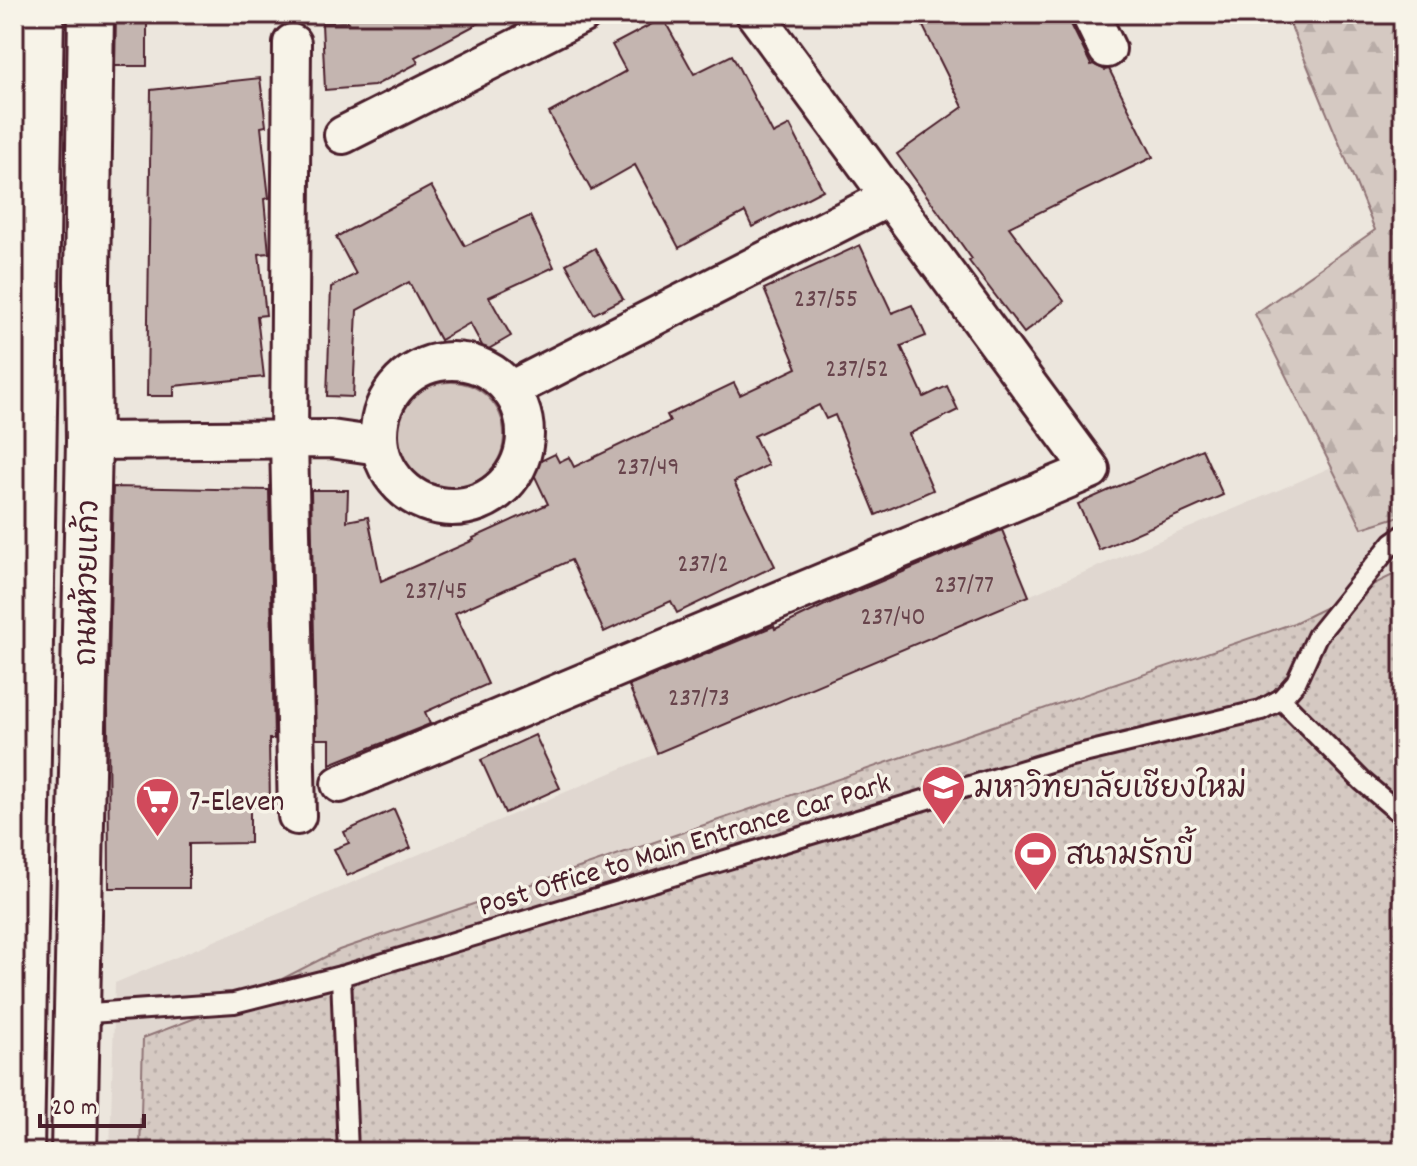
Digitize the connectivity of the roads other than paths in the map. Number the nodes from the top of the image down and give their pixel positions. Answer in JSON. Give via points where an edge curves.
{"nodes":[{"id":1,"x":41,"y":14,"type":"edge"},
{"id":2,"x":91,"y":14,"type":"edge"},
{"id":3,"x":583,"y":14,"type":"edge"},
{"id":4,"x":755,"y":14,"type":"edge"},
{"id":5,"x":1090,"y":14,"type":"edge"},
{"id":6,"x":292,"y":43,"type":"dead end"},
{"id":7,"x":1107,"y":49,"type":"dead end"},
{"id":8,"x":343,"y":135,"type":"dead end"},
{"id":9,"x":890,"y":197,"type":"junction"},
{"id":10,"x":26,"y":205,"type":"edge"},
{"id":11,"x":88,"y":207,"type":"junction"},
{"id":12,"x":510,"y":390,"type":"junction"},
{"id":13,"x":289,"y":439,"type":"junction"},
{"id":14,"x":89,"y":441,"type":"junction"},
{"id":15,"x":379,"y":446,"type":"junction"},
{"id":16,"x":1403,"y":535,"type":"edge"},
{"id":17,"x":23,"y":559,"type":"edge"},
{"id":18,"x":1281,"y":699,"type":"junction"},
{"id":19,"x":340,"y":784,"type":"dead end"},
{"id":20,"x":297,"y":816,"type":"dead end"},
{"id":21,"x":1403,"y":816,"type":"edge"},
{"id":22,"x":20,"y":885,"type":"edge"},
{"id":23,"x":341,"y":976,"type":"junction"},
{"id":24,"x":76,"y":1014,"type":"junction"},
{"id":25,"x":18,"y":1072,"type":"edge"},
{"id":26,"x":21,"y":1152,"type":"edge"},
{"id":27,"x":74,"y":1152,"type":"edge"},
{"id":28,"x":348,"y":1152,"type":"edge"},
{"id":29,"x":355,"y":1152,"type":"edge"}],
"edges":[{"from":1,"to":10,"type":"main road","name":"ถนนห้วยแก้ว"},
{"from":2,"to":11,"type":"main road","name":"ถนนห้วยแก้ว"},
{"from":3,"to":8,"type":"street"},
{"from":4,"to":9,"type":"street"},
{"from":5,"to":7,"type":"street"},
{"from":6,"to":13,"type":"street"},
{"from":9,"to":12,"type":"street"},
{"from":9,"to":19,"type":"street","via":[[1091,470]]},
{"from":10,"to":11,"type":"main road"},
{"from":10,"to":17,"type":"main road","name":"ถนนห้วยแก้ว"},
{"from":11,"to":14,"type":"main road","name":"ถนนห้วยแก้ว"},
{"from":12,"to":15,"type":"street","via":[[476,364],[434,362],[414,370],[385,401]]},
{"from":12,"to":15,"type":"street","via":[[522,411],[521,459],[492,496],[469,506],[422,501],[402,488]]},
{"from":13,"to":14,"type":"street"},
{"from":13,"to":15,"type":"street"},
{"from":13,"to":20,"type":"street"},
{"from":14,"to":24,"type":"main road","name":"ถนนห้วยแก้ว"},
{"from":16,"to":18,"type":"lane","via":[[1317,636],[1296,682]]},
{"from":17,"to":22,"type":"main road","name":"ถนนห้วยแก้ว"},
{"from":18,"to":21,"type":"lane"},
{"from":18,"to":23,"type":"lane","via":[[1261,710],[1063,758]]},
{"from":22,"to":25,"type":"main road","name":"ถนนห้วยแก้ว"},
{"from":23,"to":24,"type":"lane","via":[[234,1003]]},
{"from":23,"to":28,"type":"lane"},
{"from":23,"to":29,"type":"lane"},
{"from":24,"to":27,"type":"main road","name":"ถนนห้วยแก้ว"},
{"from":25,"to":26,"type":"main road","name":"ถนนห้วยแก้ว"}]}
